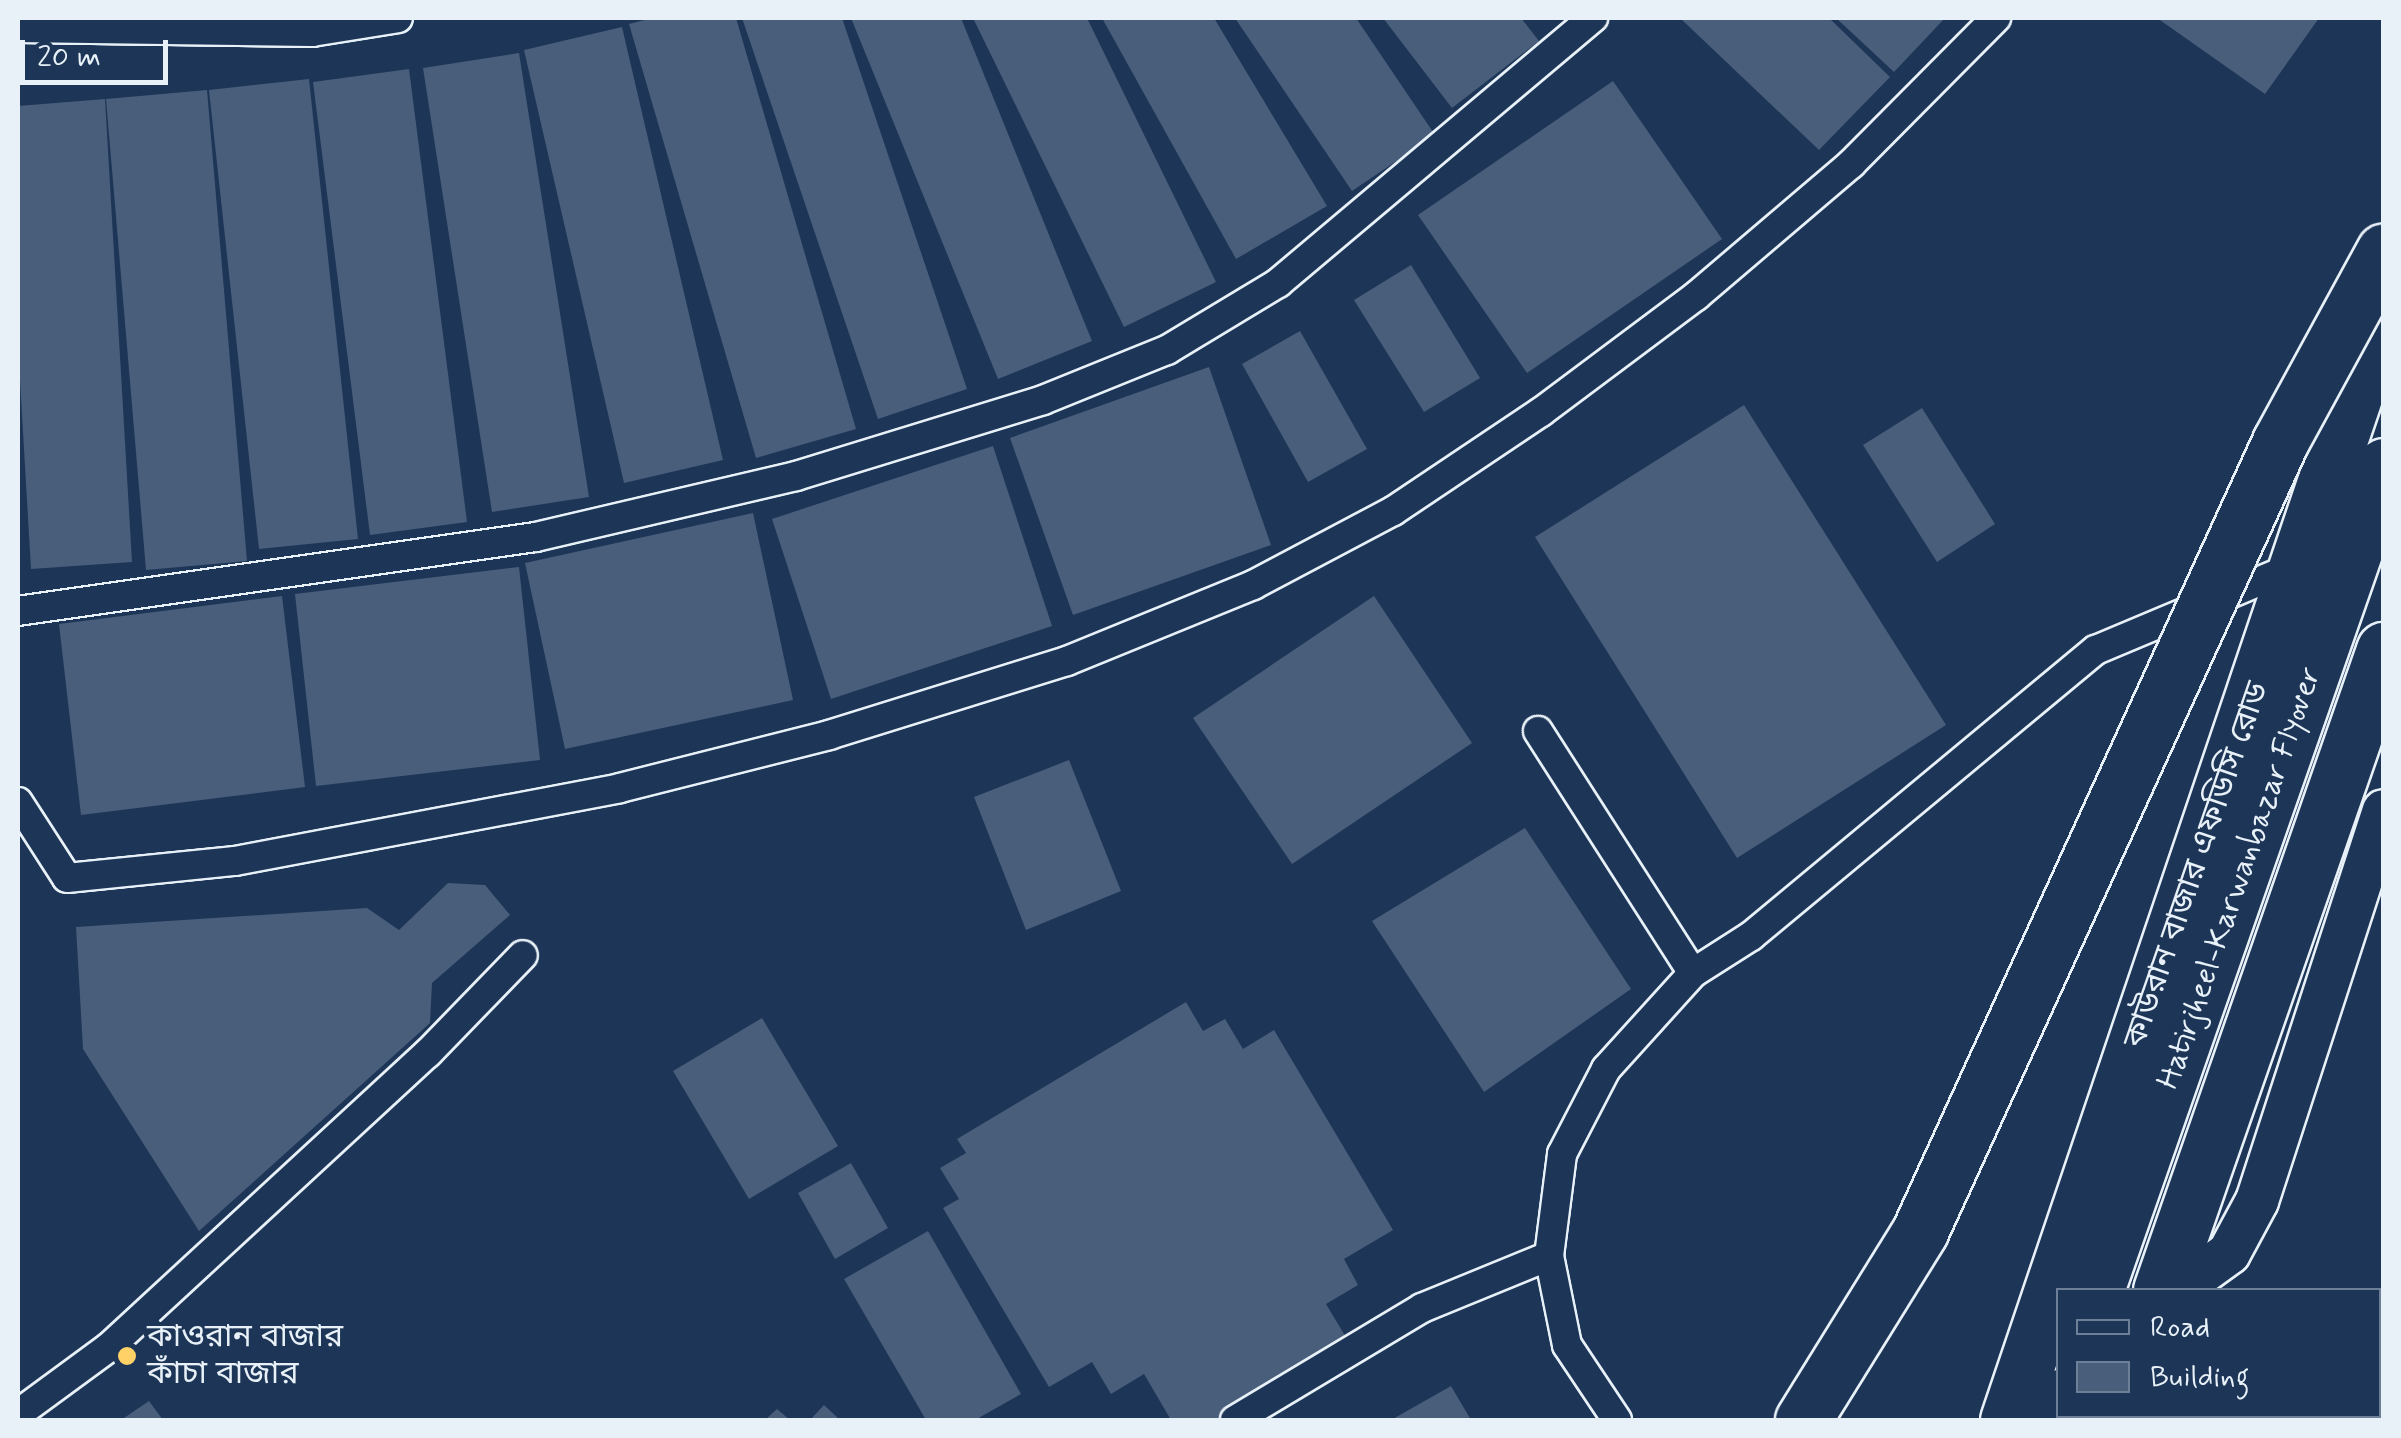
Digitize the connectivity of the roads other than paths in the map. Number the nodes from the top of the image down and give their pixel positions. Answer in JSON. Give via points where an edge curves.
{"nodes":[{"id":1,"x":398,"y":18,"type":"edge"},
{"id":2,"x":1592,"y":18,"type":"edge"},
{"id":3,"x":1996,"y":18,"type":"edge"},
{"id":4,"x":18,"y":28,"type":"edge"},
{"id":5,"x":2384,"y":250,"type":"edge"},
{"id":6,"x":2384,"y":308,"type":"edge"},
{"id":7,"x":2384,"y":466,"type":"edge"},
{"id":8,"x":2299,"y":564,"type":"junction"},
{"id":9,"x":18,"y":611,"type":"edge"},
{"id":10,"x":2384,"y":650,"type":"edge"},
{"id":11,"x":1538,"y":732,"type":"dead end"},
{"id":12,"x":18,"y":802,"type":"edge"},
{"id":13,"x":2384,"y":811,"type":"edge"},
{"id":14,"x":522,"y":955,"type":"dead end"},
{"id":15,"x":1692,"y":974,"type":"junction"},
{"id":16,"x":1550,"y":1256,"type":"junction"},
{"id":17,"x":2097,"y":1288,"type":"edge"},
{"id":18,"x":2162,"y":1288,"type":"edge"},
{"id":19,"x":2181,"y":1288,"type":"edge"},
{"id":20,"x":18,"y":1414,"type":"edge"},
{"id":21,"x":1236,"y":1420,"type":"edge"},
{"id":22,"x":1617,"y":1420,"type":"edge"},
{"id":23,"x":1803,"y":1420,"type":"edge"},
{"id":24,"x":2008,"y":1420,"type":"edge"}],
"edges":[{"from":1,"to":4,"type":"lane","via":[[312,32]]},
{"from":2,"to":9,"type":"lane","via":[[1278,282],[1167,350],[1043,400],[796,476],[536,536]]},
{"from":3,"to":12,"type":"lane","via":[[1851,164],[1696,296],[1541,412],[1393,511],[1253,585],[1067,661],[829,734],[620,788],[235,861],[67,878]]},
{"from":5,"to":23,"type":"main road","bridge":true,"via":[[2280,442],[1920,1231]]},
{"from":6,"to":8,"type":"main road","name":"কাউরান বাজার এফডিসি রোড"},
{"from":7,"to":17,"type":"main road","name":"Hatirjheel-Karwanbazar Flyover"},
{"from":8,"to":15,"type":"lane","via":[[2096,650],[1751,936]]},
{"from":8,"to":24,"type":"main road","name":"কাউরান বাজার এফডিসি রোড"},
{"from":10,"to":18,"type":"main road"},
{"from":11,"to":15,"type":"lane"},
{"from":13,"to":19,"type":"street","via":[[2256,1201],[2228,1254]]},
{"from":14,"to":20,"type":"lane","via":[[428,1053],[122,1334]]},
{"from":15,"to":16,"type":"lane","via":[[1606,1068],[1562,1154]]},
{"from":16,"to":21,"type":"lane","via":[[1422,1308]]},
{"from":16,"to":22,"type":"lane","via":[[1568,1345]]}]}
